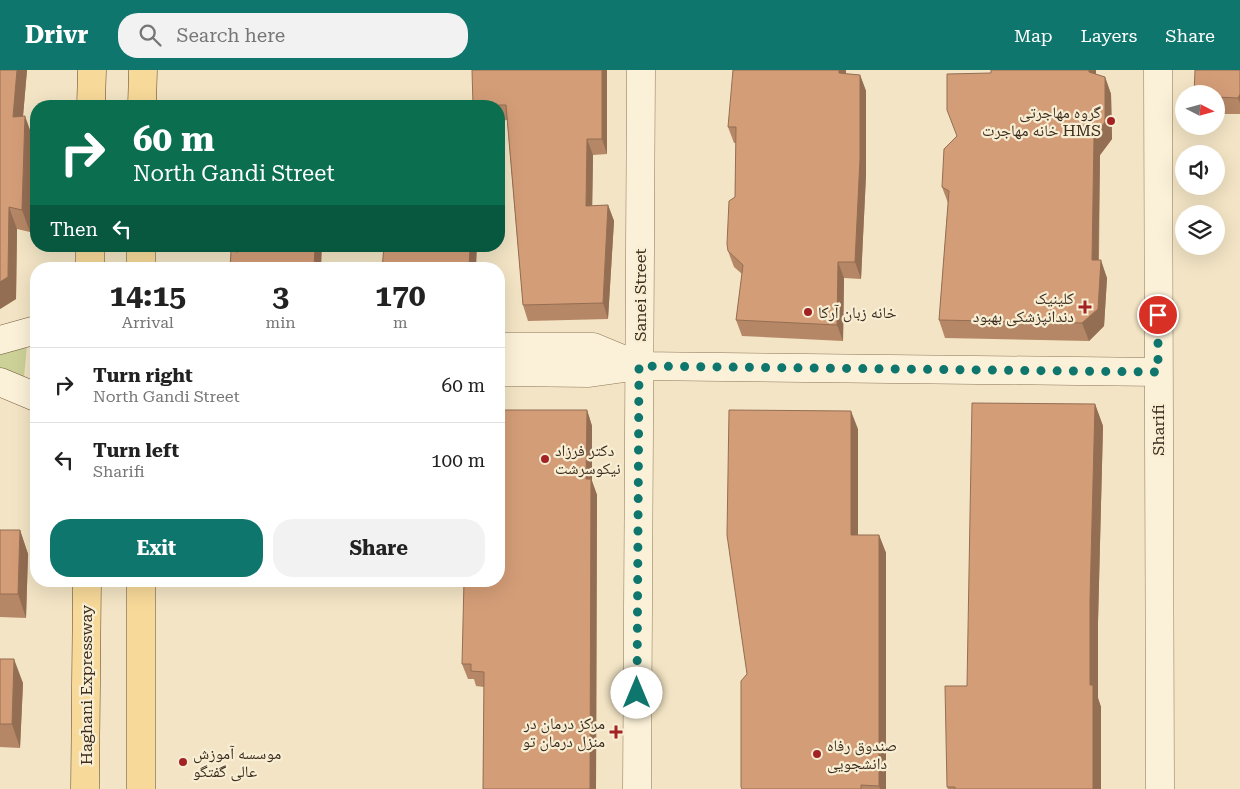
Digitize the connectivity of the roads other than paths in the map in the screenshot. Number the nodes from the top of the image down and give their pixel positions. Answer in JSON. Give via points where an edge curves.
{"nodes":[{"id":1,"x":92,"y":70,"type":"edge"},
{"id":2,"x":143,"y":70,"type":"edge"},
{"id":3,"x":641,"y":70,"type":"edge"},
{"id":4,"x":1158,"y":70,"type":"edge"},
{"id":5,"x":92,"y":100,"type":"edge"},
{"id":6,"x":142,"y":100,"type":"edge"},
{"id":7,"x":30,"y":332,"type":"edge"},
{"id":8,"x":0,"y":340,"type":"edge"},
{"id":9,"x":505,"y":347,"type":"edge"},
{"id":10,"x":639,"y":366,"type":"junction"},
{"id":11,"x":505,"y":372,"type":"edge"},
{"id":12,"x":1158,"y":372,"type":"junction"},
{"id":13,"x":0,"y":382,"type":"edge"},
{"id":14,"x":30,"y":394,"type":"edge"},
{"id":15,"x":87,"y":587,"type":"edge"},
{"id":16,"x":141,"y":587,"type":"edge"},
{"id":17,"x":85,"y":789,"type":"edge"},
{"id":18,"x":141,"y":789,"type":"edge"},
{"id":19,"x":636,"y":789,"type":"edge"},
{"id":20,"x":1160,"y":789,"type":"edge"}],
"edges":[{"from":1,"to":5,"type":"main road"},
{"from":2,"to":6,"type":"main road"},
{"from":3,"to":10,"type":"street","name":"Sanei Street"},
{"from":4,"to":12,"type":"street","name":"Sharifi"},
{"from":7,"to":8,"type":"street"},
{"from":9,"to":10,"type":"street","via":[[593,347]]},
{"from":10,"to":11,"type":"street","via":[[590,373]]},
{"from":10,"to":12,"type":"street"},
{"from":10,"to":19,"type":"street","name":"Sanei Street"},
{"from":12,"to":20,"type":"street","name":"Sharifi"},
{"from":13,"to":14,"type":"street"},
{"from":15,"to":17,"type":"main road","name":"Haghani Expressway"},
{"from":16,"to":18,"type":"main road"}]}
